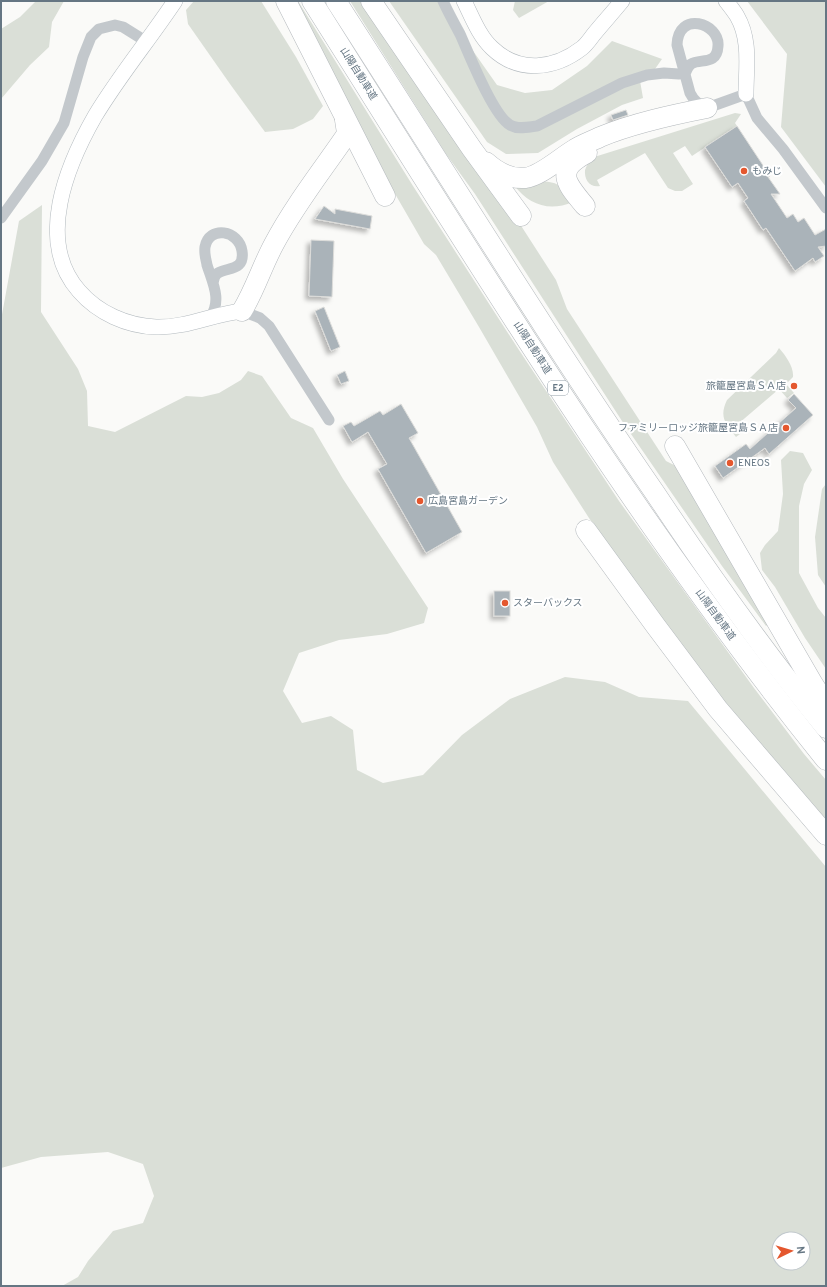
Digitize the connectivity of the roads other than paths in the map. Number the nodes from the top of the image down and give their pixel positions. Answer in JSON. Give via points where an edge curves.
{"nodes":[{"id":1,"x":175,"y":1,"type":"edge"},
{"id":2,"x":286,"y":1,"type":"edge"},
{"id":3,"x":312,"y":1,"type":"edge"},
{"id":4,"x":336,"y":1,"type":"edge"},
{"id":5,"x":371,"y":1,"type":"edge"},
{"id":6,"x":442,"y":1,"type":"edge"},
{"id":7,"x":464,"y":1,"type":"edge"},
{"id":8,"x":622,"y":1,"type":"edge"},
{"id":9,"x":726,"y":1,"type":"edge"},
{"id":10,"x":147,"y":42,"type":"junction"},
{"id":11,"x":682,"y":75,"type":"junction"},
{"id":12,"x":746,"y":94,"type":"junction"},
{"id":13,"x":706,"y":108,"type":"junction"},
{"id":14,"x":345,"y":120,"type":"junction"},
{"id":15,"x":472,"y":149,"type":"junction"},
{"id":16,"x":368,"y":161,"type":"junction"},
{"id":17,"x":385,"y":196,"type":"dead end"},
{"id":18,"x":586,"y":206,"type":"dead end"},
{"id":19,"x":826,"y":208,"type":"edge"},
{"id":20,"x":521,"y":216,"type":"dead end"},
{"id":21,"x":1,"y":218,"type":"edge"},
{"id":22,"x":213,"y":283,"type":"junction"},
{"id":23,"x":242,"y":311,"type":"junction"},
{"id":24,"x":210,"y":318,"type":"junction"},
{"id":25,"x":329,"y":420,"type":"dead end"},
{"id":26,"x":675,"y":446,"type":"dead end"},
{"id":27,"x":586,"y":530,"type":"dead end"},
{"id":28,"x":826,"y":704,"type":"edge"},
{"id":29,"x":826,"y":728,"type":"edge"},
{"id":30,"x":826,"y":760,"type":"edge"},
{"id":31,"x":826,"y":834,"type":"edge"}],
"edges":[{"from":1,"to":10,"type":"street"},
{"from":2,"to":14,"type":"highway"},
{"from":3,"to":30,"type":"highway","name":"山陽自動車道","number":"E2","via":[[517,326],[603,455],[699,593]]},
{"from":4,"to":29,"type":"highway","name":"山陽自動車道","number":"E2","via":[[619,442],[714,580]]},
{"from":5,"to":15,"type":"highway"},
{"from":6,"to":11,"type":"street","via":[[487,94],[502,120],[511,126],[537,126],[622,83],[647,75]]},
{"from":7,"to":8,"type":"street","via":[[478,29],[492,48],[518,64],[534,66],[566,58],[583,47]]},
{"from":9,"to":12,"type":"street","via":[[737,16],[744,33],[747,54]]},
{"from":10,"to":21,"type":"street","via":[[115,25],[99,30],[91,38],[64,123],[42,161]]},
{"from":10,"to":24,"type":"street","via":[[95,116],[72,164],[61,193],[56,221],[58,246],[63,266],[72,283],[101,311],[122,321],[162,327]]},
{"from":11,"to":11,"type":"street","via":[[677,45],[680,30],[692,23],[706,26],[717,36],[718,50],[709,60],[688,66]]},
{"from":11,"to":13,"type":"street","via":[[692,98]]},
{"from":12,"to":13,"type":"street"},
{"from":12,"to":19,"type":"street","via":[[757,118]]},
{"from":13,"to":15,"type":"highway","via":[[650,121],[602,136],[526,178],[505,175]]},
{"from":13,"to":18,"type":"highway","via":[[605,144],[573,161],[567,171],[569,187]]},
{"from":14,"to":16,"type":"highway"},
{"from":14,"to":23,"type":"highway","via":[[345,137],[282,230]]},
{"from":15,"to":20,"type":"highway"},
{"from":16,"to":17,"type":"highway"},
{"from":16,"to":23,"type":"highway","via":[[356,155],[342,159],[283,241],[255,295]]},
{"from":22,"to":22,"type":"street","via":[[205,256],[205,246],[209,238],[223,232],[237,238],[241,246],[241,261],[237,267],[218,272]]},
{"from":22,"to":24,"type":"street","via":[[216,304]]},
{"from":23,"to":24,"type":"street"},
{"from":23,"to":25,"type":"street","via":[[260,318],[269,326]]},
{"from":26,"to":28,"type":"highway"},
{"from":27,"to":31,"type":"highway","via":[[654,626],[718,709]]}]}
